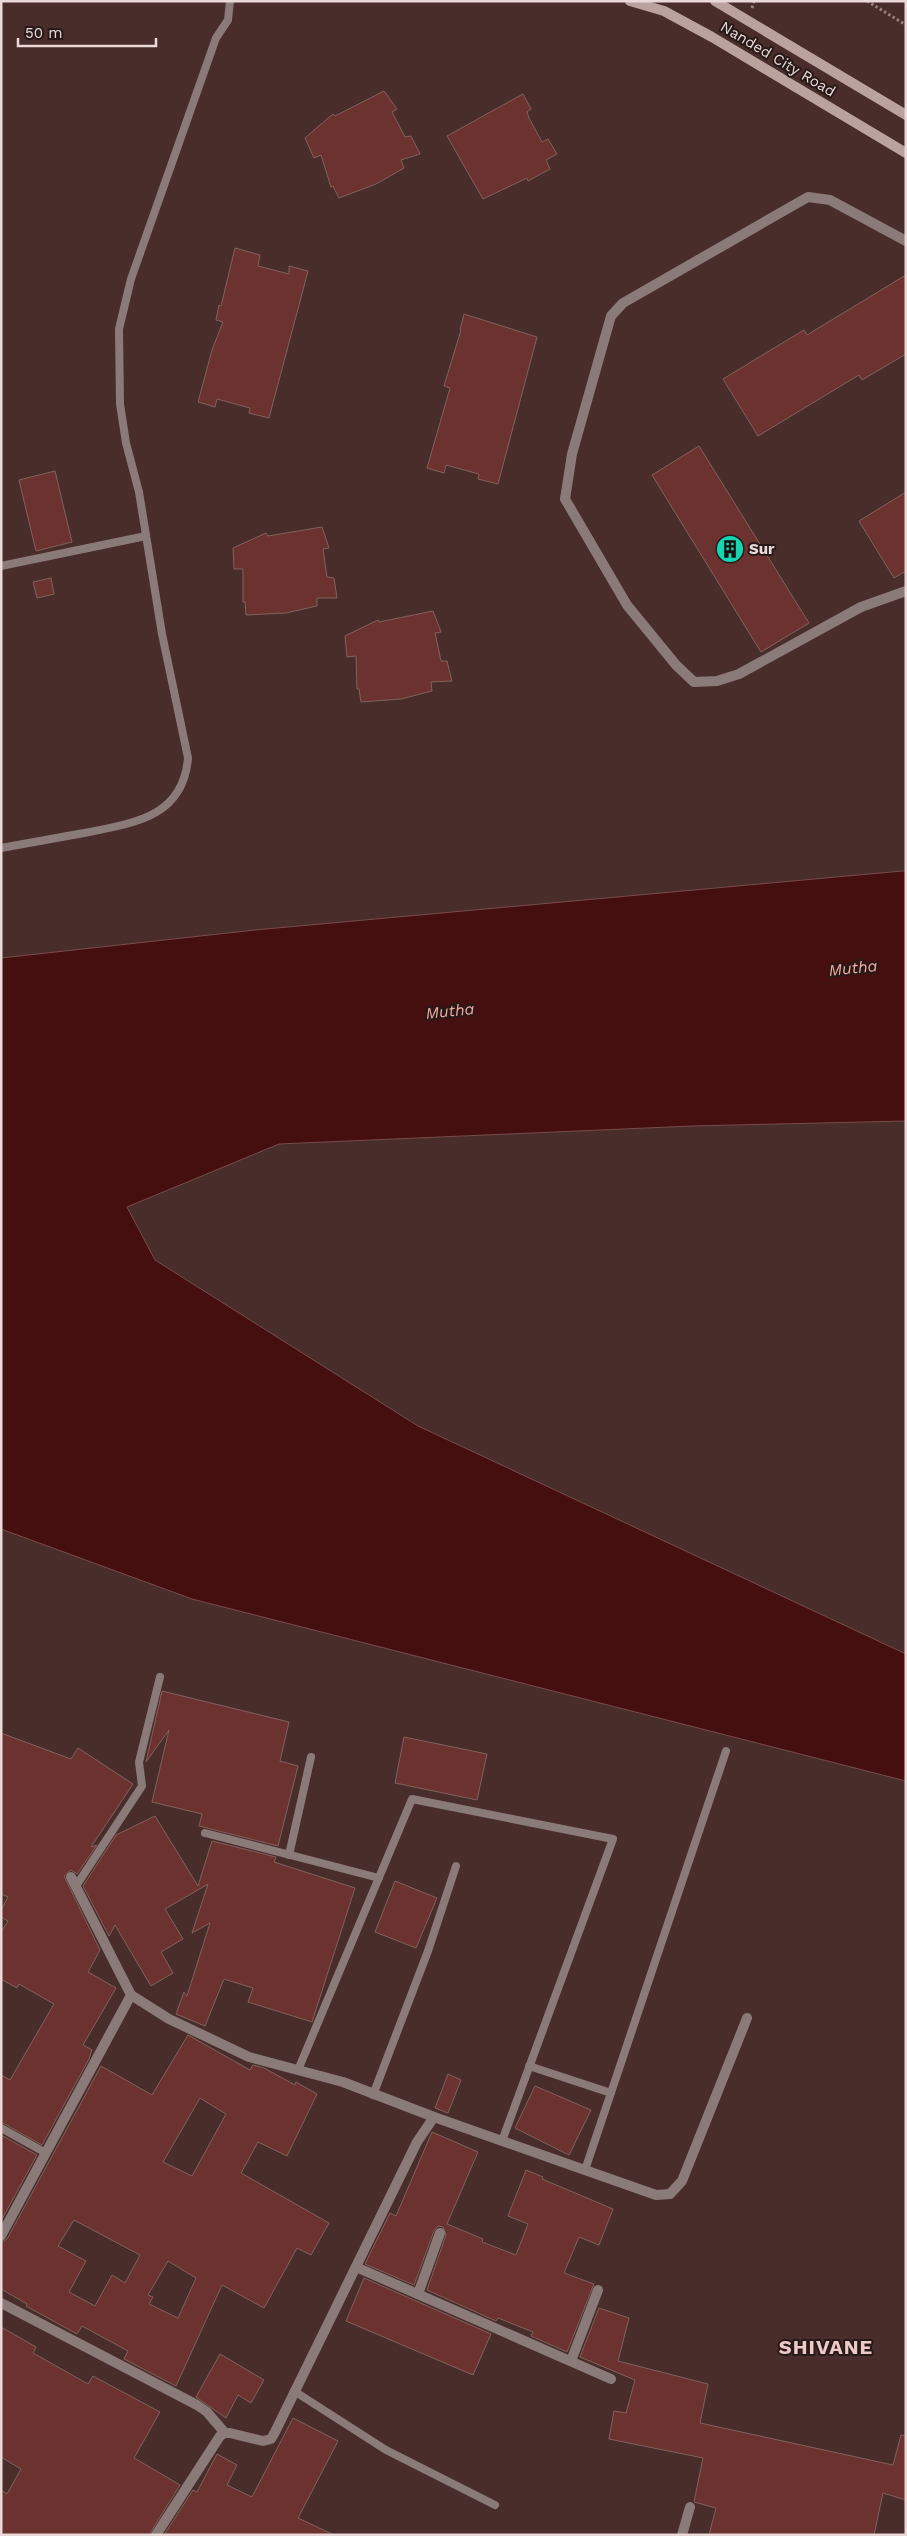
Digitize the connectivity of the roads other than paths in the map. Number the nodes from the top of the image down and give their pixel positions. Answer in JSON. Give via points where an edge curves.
{"nodes":[{"id":1,"x":230,"y":1,"type":"edge"},
{"id":2,"x":630,"y":1,"type":"edge"},
{"id":3,"x":715,"y":1,"type":"edge"},
{"id":4,"x":906,"y":115,"type":"edge"},
{"id":5,"x":906,"y":153,"type":"edge"},
{"id":6,"x":906,"y":241,"type":"edge"},
{"id":7,"x":146,"y":536,"type":"junction"},
{"id":8,"x":1,"y":566,"type":"edge"},
{"id":9,"x":906,"y":591,"type":"edge"},
{"id":10,"x":1,"y":848,"type":"edge"},
{"id":11,"x":160,"y":1677,"type":"dead end"},
{"id":12,"x":726,"y":1751,"type":"dead end"},
{"id":13,"x":311,"y":1757,"type":"dead end"},
{"id":14,"x":205,"y":1833,"type":"dead end"},
{"id":15,"x":289,"y":1855,"type":"junction"},
{"id":16,"x":456,"y":1866,"type":"dead end"},
{"id":17,"x":379,"y":1878,"type":"junction"},
{"id":18,"x":73,"y":1882,"type":"joint"},
{"id":19,"x":131,"y":1995,"type":"junction"},
{"id":20,"x":747,"y":2018,"type":"dead end"},
{"id":21,"x":529,"y":2066,"type":"junction"},
{"id":22,"x":298,"y":2070,"type":"junction"},
{"id":23,"x":611,"y":2093,"type":"junction"},
{"id":24,"x":373,"y":2095,"type":"junction"},
{"id":25,"x":434,"y":2117,"type":"junction"},
{"id":26,"x":1,"y":2128,"type":"edge"},
{"id":27,"x":502,"y":2141,"type":"junction"},
{"id":28,"x":46,"y":2153,"type":"junction"},
{"id":29,"x":585,"y":2170,"type":"junction"},
{"id":30,"x":440,"y":2233,"type":"dead end"},
{"id":31,"x":1,"y":2236,"type":"edge"},
{"id":32,"x":356,"y":2267,"type":"junction"},
{"id":33,"x":598,"y":2290,"type":"dead end"},
{"id":34,"x":418,"y":2294,"type":"junction"},
{"id":35,"x":1,"y":2303,"type":"edge"},
{"id":36,"x":571,"y":2362,"type":"junction"},
{"id":37,"x":611,"y":2379,"type":"dead end"},
{"id":38,"x":294,"y":2391,"type":"junction"},
{"id":39,"x":224,"y":2433,"type":"junction"},
{"id":40,"x":495,"y":2505,"type":"dead end"},
{"id":41,"x":690,"y":2507,"type":"dead end"},
{"id":42,"x":156,"y":2535,"type":"edge"},
{"id":43,"x":682,"y":2535,"type":"edge"}],
"edges":[{"from":1,"to":7,"type":"lane","via":[[230,13],[216,38],[131,279],[120,329],[120,404]]},
{"from":2,"to":5,"type":"street","name":"Nanded City Road","via":[[664,11],[712,37]]},
{"from":3,"to":4,"type":"street","name":"Nanded City Road"},
{"from":6,"to":9,"type":"street","via":[[830,200],[808,197],[623,303],[611,316],[572,454],[565,499],[627,606],[694,682],[717,681],[739,674],[861,607]]},
{"from":7,"to":8,"type":"lane"},
{"from":7,"to":10,"type":"lane","via":[[188,758],[186,774],[178,792],[162,808],[139,822]]},
{"from":11,"to":18,"type":"lane","via":[[139,1762],[142,1786]]},
{"from":12,"to":23,"type":"lane"},
{"from":13,"to":15,"type":"lane"},
{"from":14,"to":15,"type":"lane"},
{"from":15,"to":17,"type":"lane"},
{"from":16,"to":24,"type":"lane","via":[[428,1951]]},
{"from":17,"to":21,"type":"lane","via":[[412,1799],[613,1839]]},
{"from":17,"to":22,"type":"lane"},
{"from":18,"to":19,"type":"street"},
{"from":19,"to":22,"type":"street","via":[[169,2019],[249,2056]]},
{"from":19,"to":28,"type":"street"},
{"from":20,"to":29,"type":"street","via":[[682,2181],[670,2194],[656,2195]]},
{"from":21,"to":23,"type":"lane"},
{"from":21,"to":27,"type":"lane"},
{"from":22,"to":24,"type":"street","via":[[343,2082]]},
{"from":23,"to":29,"type":"lane"},
{"from":24,"to":25,"type":"street"},
{"from":25,"to":27,"type":"street"},
{"from":25,"to":32,"type":"street","via":[[417,2142]]},
{"from":26,"to":28,"type":"lane"},
{"from":27,"to":29,"type":"street"},
{"from":28,"to":31,"type":"street"},
{"from":30,"to":34,"type":"street"},
{"from":32,"to":34,"type":"street"},
{"from":32,"to":38,"type":"street"},
{"from":33,"to":36,"type":"street"},
{"from":34,"to":36,"type":"street"},
{"from":35,"to":39,"type":"street","via":[[197,2406],[207,2412]]},
{"from":36,"to":37,"type":"street"},
{"from":38,"to":39,"type":"street","via":[[270,2439],[263,2441]]},
{"from":38,"to":40,"type":"lane","via":[[386,2450]]},
{"from":39,"to":42,"type":"street"},
{"from":41,"to":43,"type":"street"}]}
